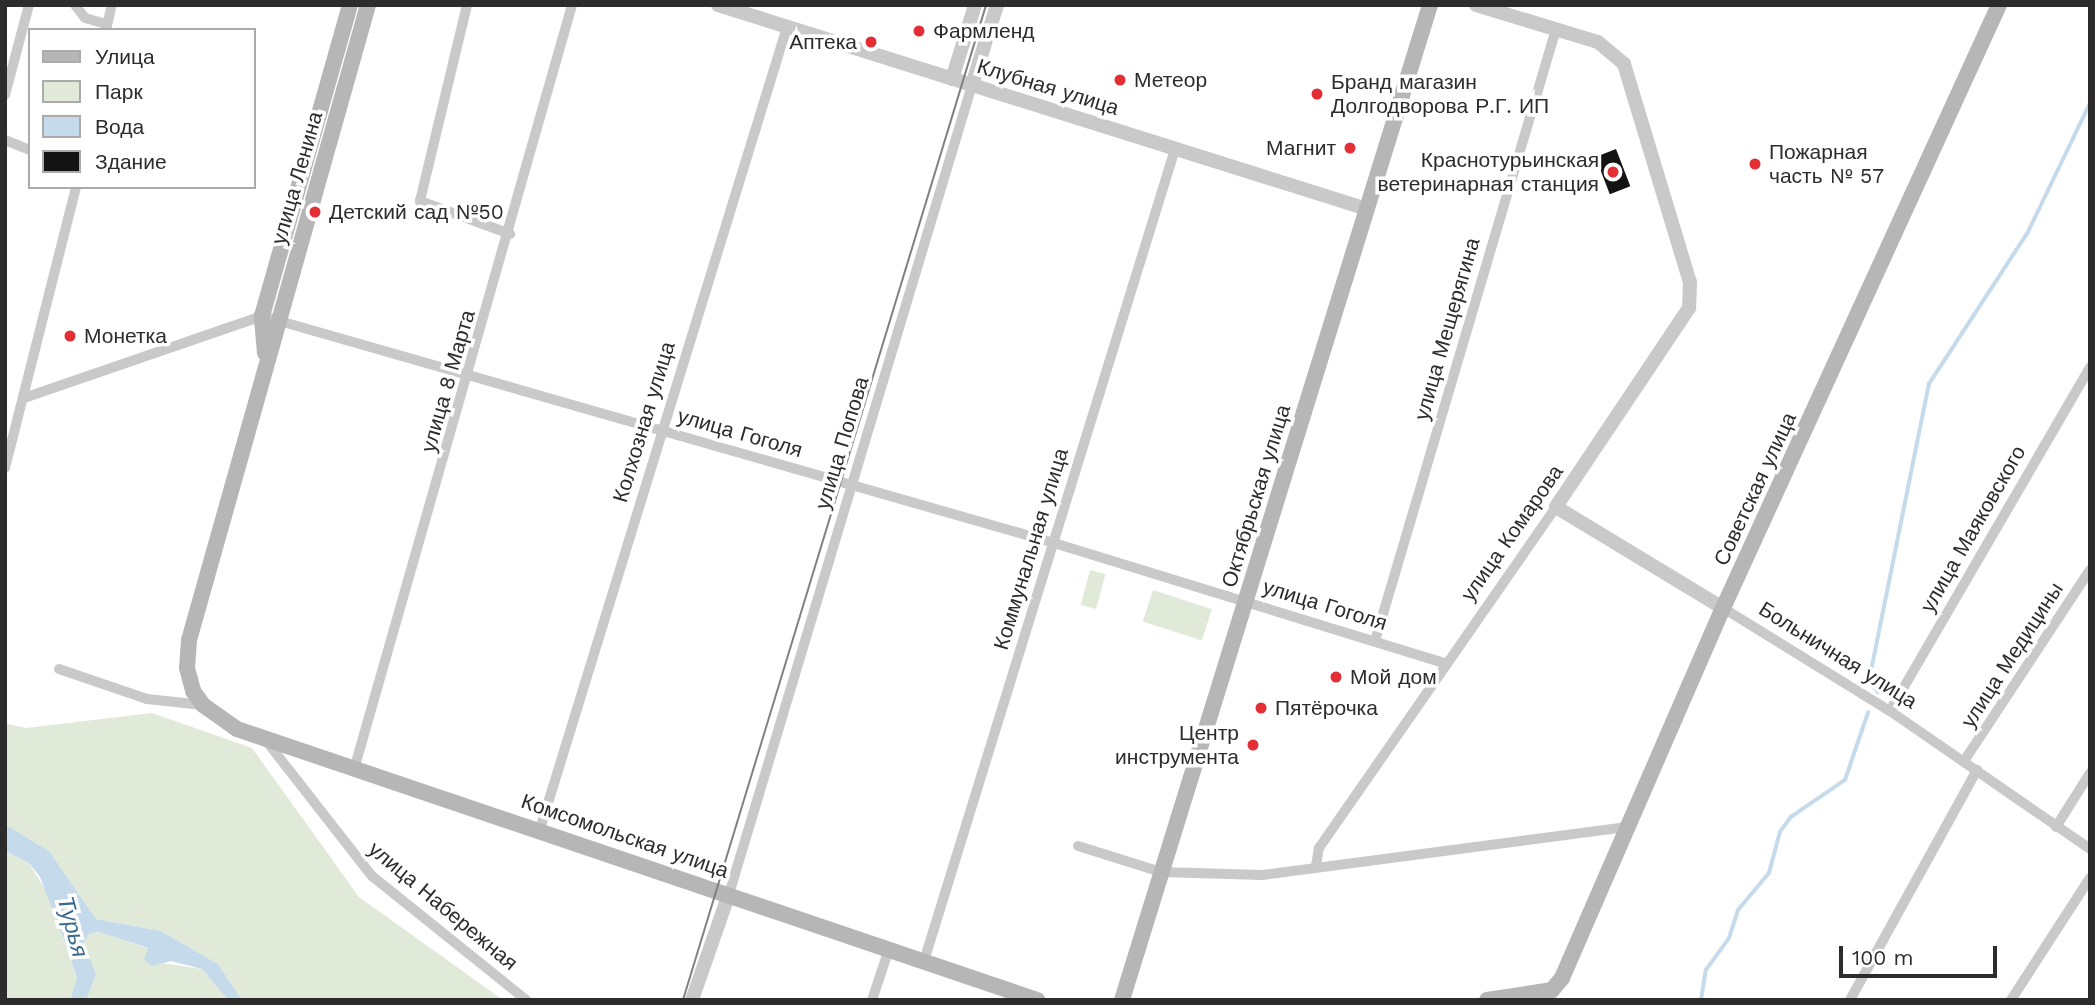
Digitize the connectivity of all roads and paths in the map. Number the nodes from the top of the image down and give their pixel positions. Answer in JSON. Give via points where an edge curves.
{"nodes":[{"id":1,"x":29,"y":5,"type":"edge"},
{"id":2,"x":75,"y":5,"type":"edge"},
{"id":3,"x":112,"y":5,"type":"edge"},
{"id":4,"x":350,"y":5,"type":"edge"},
{"id":5,"x":368,"y":5,"type":"edge"},
{"id":6,"x":467,"y":5,"type":"edge"},
{"id":7,"x":572,"y":5,"type":"edge"},
{"id":8,"x":718,"y":5,"type":"edge"},
{"id":9,"x":975,"y":5,"type":"edge"},
{"id":10,"x":997,"y":5,"type":"edge"},
{"id":11,"x":1430,"y":5,"type":"edge"},
{"id":12,"x":1476,"y":5,"type":"edge"},
{"id":13,"x":1999,"y":5,"type":"edge"},
{"id":14,"x":106,"y":27,"type":"edge"},
{"id":15,"x":787,"y":27,"type":"junction"},
{"id":16,"x":1556,"y":29,"type":"junction"},
{"id":17,"x":952,"y":79,"type":"junction"},
{"id":18,"x":972,"y":85,"type":"junction"},
{"id":19,"x":5,"y":95,"type":"edge"},
{"id":20,"x":5,"y":140,"type":"edge"},
{"id":21,"x":28,"y":149,"type":"edge"},
{"id":22,"x":1175,"y":149,"type":"junction"},
{"id":23,"x":76,"y":189,"type":"edge"},
{"id":24,"x":1367,"y":209,"type":"junction"},
{"id":25,"x":510,"y":234,"type":"junction"},
{"id":26,"x":270,"y":318,"type":"junction"},
{"id":27,"x":2090,"y":367,"type":"edge"},
{"id":28,"x":468,"y":375,"type":"junction"},
{"id":29,"x":24,"y":398,"type":"junction"},
{"id":30,"x":662,"y":431,"type":"junction"},
{"id":31,"x":5,"y":468,"type":"edge"},
{"id":32,"x":852,"y":485,"type":"junction"},
{"id":33,"x":1556,"y":507,"type":"junction"},
{"id":34,"x":1054,"y":543,"type":"junction"},
{"id":35,"x":2090,"y":570,"type":"edge"},
{"id":36,"x":1245,"y":601,"type":"junction"},
{"id":37,"x":1723,"y":608,"type":"junction"},
{"id":38,"x":1375,"y":640,"type":"junction"},
{"id":39,"x":1447,"y":664,"type":"junction"},
{"id":40,"x":59,"y":669,"type":"dead end"},
{"id":41,"x":203,"y":705,"type":"junction"},
{"id":42,"x":1890,"y":711,"type":"junction"},
{"id":43,"x":264,"y":738,"type":"junction"},
{"id":44,"x":1964,"y":761,"type":"junction"},
{"id":45,"x":355,"y":766,"type":"junction"},
{"id":46,"x":1977,"y":770,"type":"junction"},
{"id":47,"x":2090,"y":773,"type":"edge"},
{"id":48,"x":1626,"y":827,"type":"junction"},
{"id":49,"x":2056,"y":827,"type":"junction"},
{"id":50,"x":540,"y":829,"type":"junction"},
{"id":51,"x":1078,"y":846,"type":"dead end"},
{"id":52,"x":2090,"y":849,"type":"edge"},
{"id":53,"x":1316,"y":866,"type":"junction"},
{"id":54,"x":1161,"y":872,"type":"junction"},
{"id":55,"x":2090,"y":878,"type":"edge"},
{"id":56,"x":729,"y":894,"type":"junction"},
{"id":57,"x":889,"y":949,"type":"junction"},
{"id":58,"x":924,"y":961,"type":"junction"},
{"id":59,"x":1554,"y":995,"type":"edge"},
{"id":60,"x":526,"y":1000,"type":"edge"},
{"id":61,"x":692,"y":1000,"type":"edge"},
{"id":62,"x":872,"y":1000,"type":"edge"},
{"id":63,"x":1037,"y":1000,"type":"edge"},
{"id":64,"x":1122,"y":1000,"type":"edge"},
{"id":65,"x":1487,"y":1000,"type":"edge"},
{"id":66,"x":1850,"y":1000,"type":"edge"},
{"id":67,"x":2011,"y":1000,"type":"edge"}],
"edges":[{"from":1,"to":19,"type":"street"},
{"from":2,"to":14,"type":"street","via":[[85,18]]},
{"from":3,"to":14,"type":"street"},
{"from":4,"to":26,"type":"main road","name":"улица Ленина"},
{"from":5,"to":26,"type":"main road","name":"улица Ленина"},
{"from":6,"to":25,"type":"street","via":[[420,201]]},
{"from":7,"to":25,"type":"street","name":"улица 8 Марта"},
{"from":8,"to":15,"type":"street","name":"Клубная улица"},
{"from":9,"to":17,"type":"street"},
{"from":10,"to":18,"type":"street","name":"улица Попова"},
{"from":11,"to":24,"type":"main road","name":"Октябрьская улица"},
{"from":12,"to":16,"type":"street","name":"улица Комарова"},
{"from":13,"to":37,"type":"main road","name":"Советская улица"},
{"from":15,"to":17,"type":"street","name":"Клубная улица"},
{"from":15,"to":30,"type":"street","name":"Колхозная улица"},
{"from":16,"to":33,"type":"street","name":"улица Комарова","via":[[1598,41],[1624,64],[1690,282],[1689,308]]},
{"from":16,"to":38,"type":"street","name":"улица Мещерягина"},
{"from":17,"to":18,"type":"street","name":"Клубная улица"},
{"from":18,"to":22,"type":"street","name":"Клубная улица"},
{"from":18,"to":32,"type":"street","name":"улица Попова"},
{"from":20,"to":21,"type":"street"},
{"from":22,"to":24,"type":"street","name":"Клубная улица"},
{"from":22,"to":34,"type":"street","name":"Коммунальная улица"},
{"from":23,"to":29,"type":"street"},
{"from":24,"to":36,"type":"main road","name":"Октябрьская улица"},
{"from":25,"to":28,"type":"street","name":"улица 8 Марта"},
{"from":26,"to":28,"type":"street","name":"улица Гоголя"},
{"from":26,"to":29,"type":"street"},
{"from":26,"to":41,"type":"main road","name":"улица Ленина","via":[[266,363],[188,640],[187,668]]},
{"from":27,"to":42,"type":"street","name":"улица Маяковского"},
{"from":28,"to":30,"type":"street","name":"улица Гоголя"},
{"from":28,"to":45,"type":"street","name":"улица 8 Марта"},
{"from":29,"to":31,"type":"street"},
{"from":30,"to":32,"type":"street","name":"улица Гоголя"},
{"from":30,"to":50,"type":"street","name":"Колхозная улица"},
{"from":32,"to":34,"type":"street","name":"улица Гоголя"},
{"from":32,"to":56,"type":"street","name":"улица Попова"},
{"from":33,"to":37,"type":"street","name":"Больничная улица"},
{"from":33,"to":39,"type":"street","name":"улица Комарова"},
{"from":34,"to":36,"type":"street","name":"улица Гоголя"},
{"from":34,"to":58,"type":"street","name":"Коммунальная улица"},
{"from":35,"to":44,"type":"street","name":"улица Медицины"},
{"from":36,"to":38,"type":"street","name":"улица Гоголя"},
{"from":36,"to":54,"type":"main road","name":"Октябрьская улица"},
{"from":37,"to":42,"type":"street","name":"Больничная улица"},
{"from":37,"to":48,"type":"main road","name":"Советская улица"},
{"from":38,"to":39,"type":"street","name":"улица Гоголя"},
{"from":39,"to":53,"type":"street","name":"улица Комарова","via":[[1320,848]]},
{"from":40,"to":41,"type":"street","via":[[147,699]]},
{"from":41,"to":43,"type":"main road","name":"Комсомольская улица","via":[[220,719]]},
{"from":42,"to":44,"type":"street","name":"Больничная улица"},
{"from":43,"to":45,"type":"main road","name":"Комсомольская улица"},
{"from":43,"to":60,"type":"street","name":"улица Набережная","via":[[372,876]]},
{"from":44,"to":46,"type":"street","name":"Больничная улица"},
{"from":45,"to":50,"type":"main road","name":"Комсомольская улица"},
{"from":46,"to":49,"type":"street","name":"Больничная улица"},
{"from":46,"to":66,"type":"street"},
{"from":47,"to":49,"type":"street"},
{"from":48,"to":53,"type":"street"},
{"from":48,"to":59,"type":"main road","name":"Советская улица"},
{"from":49,"to":52,"type":"street","name":"Больничная улица"},
{"from":50,"to":56,"type":"main road","name":"Комсомольская улица"},
{"from":51,"to":54,"type":"street"},
{"from":53,"to":54,"type":"street","via":[[1262,875]]},
{"from":54,"to":64,"type":"main road","name":"Октябрьская улица"},
{"from":55,"to":67,"type":"street"},
{"from":56,"to":57,"type":"main road","name":"Комсомольская улица"},
{"from":56,"to":61,"type":"street"},
{"from":57,"to":58,"type":"main road","name":"Комсомольская улица"},
{"from":57,"to":62,"type":"street"},
{"from":58,"to":63,"type":"main road","name":"Комсомольская улица"},
{"from":59,"to":65,"type":"main road"}]}
